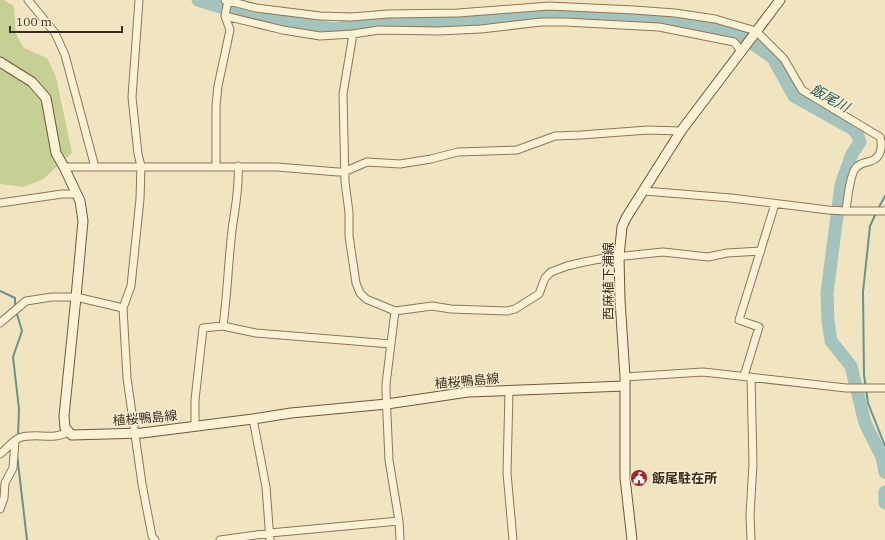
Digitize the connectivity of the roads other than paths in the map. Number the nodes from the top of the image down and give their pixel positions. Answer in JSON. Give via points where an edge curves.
{"nodes":[{"id":1,"x":28,"y":0,"type":"edge"},
{"id":2,"x":139,"y":0,"type":"edge"},
{"id":3,"x":227,"y":0,"type":"edge"},
{"id":4,"x":780,"y":0,"type":"edge"},
{"id":5,"x":521,"y":4,"type":"edge"},
{"id":6,"x":225,"y":16,"type":"junction"},
{"id":7,"x":754,"y":33,"type":"junction"},
{"id":8,"x":353,"y":34,"type":"junction"},
{"id":9,"x":742,"y":49,"type":"junction"},
{"id":10,"x":0,"y":62,"type":"edge"},
{"id":11,"x":680,"y":131,"type":"junction"},
{"id":12,"x":882,"y":138,"type":"edge"},
{"id":13,"x":141,"y":166,"type":"junction"},
{"id":14,"x":216,"y":166,"type":"junction"},
{"id":15,"x":238,"y":166,"type":"junction"},
{"id":16,"x":64,"y":167,"type":"junction"},
{"id":17,"x":95,"y":167,"type":"junction"},
{"id":18,"x":346,"y":171,"type":"junction"},
{"id":19,"x":644,"y":191,"type":"junction"},
{"id":20,"x":77,"y":194,"type":"junction"},
{"id":21,"x":0,"y":203,"type":"edge"},
{"id":22,"x":775,"y":204,"type":"junction"},
{"id":23,"x":846,"y":211,"type":"junction"},
{"id":24,"x":879,"y":211,"type":"edge"},
{"id":25,"x":761,"y":251,"type":"junction"},
{"id":26,"x":619,"y":256,"type":"junction"},
{"id":27,"x":76,"y":298,"type":"junction"},
{"id":28,"x":123,"y":308,"type":"junction"},
{"id":29,"x":395,"y":311,"type":"junction"},
{"id":30,"x":0,"y":323,"type":"edge"},
{"id":31,"x":222,"y":326,"type":"junction"},
{"id":32,"x":391,"y":344,"type":"junction"},
{"id":33,"x":744,"y":376,"type":"junction"},
{"id":34,"x":751,"y":377,"type":"junction"},
{"id":35,"x":625,"y":381,"type":"junction"},
{"id":36,"x":885,"y":388,"type":"edge"},
{"id":37,"x":509,"y":391,"type":"junction"},
{"id":38,"x":387,"y":404,"type":"junction"},
{"id":39,"x":253,"y":419,"type":"junction"},
{"id":40,"x":196,"y":426,"type":"junction"},
{"id":41,"x":68,"y":432,"type":"junction"},
{"id":42,"x":135,"y":433,"type":"junction"},
{"id":43,"x":16,"y":440,"type":"junction"},
{"id":44,"x":0,"y":454,"type":"edge"},
{"id":45,"x":0,"y":509,"type":"edge"},
{"id":46,"x":399,"y":521,"type":"junction"},
{"id":47,"x":270,"y":537,"type":"edge"},
{"id":48,"x":155,"y":540,"type":"edge"},
{"id":49,"x":220,"y":540,"type":"edge"},
{"id":50,"x":400,"y":540,"type":"edge"},
{"id":51,"x":513,"y":540,"type":"edge"},
{"id":52,"x":632,"y":540,"type":"edge"},
{"id":53,"x":751,"y":540,"type":"edge"}],
"edges":[{"from":1,"to":17,"type":"street","via":[[55,33],[65,55]]},
{"from":2,"to":13,"type":"street","via":[[132,97]]},
{"from":3,"to":5,"type":"street","via":[[256,8],[351,17],[458,13]]},
{"from":3,"to":6,"type":"street"},
{"from":4,"to":7,"type":"main road","name":"西麻植下浦線"},
{"from":5,"to":7,"type":"street","via":[[675,14],[715,19]]},
{"from":6,"to":8,"type":"street","via":[[320,36]]},
{"from":6,"to":14,"type":"street","via":[[230,30],[217,93]]},
{"from":7,"to":9,"type":"main road","name":"西麻植下浦線"},
{"from":7,"to":12,"type":"street","via":[[784,59],[802,90]]},
{"from":8,"to":9,"type":"street","via":[[379,30],[439,31],[565,22],[658,27],[734,42]]},
{"from":8,"to":18,"type":"street","via":[[343,94]]},
{"from":9,"to":11,"type":"main road","name":"西麻植下浦線"},
{"from":10,"to":16,"type":"main road","via":[[32,82],[46,98],[52,138],[56,153]]},
{"from":11,"to":18,"type":"street","via":[[648,130],[555,136],[517,150],[458,152],[431,160],[400,164],[367,162]]},
{"from":11,"to":19,"type":"main road","name":"西麻植下浦線"},
{"from":12,"to":23,"type":"street","via":[[881,150],[873,160],[862,163],[855,169]]},
{"from":13,"to":14,"type":"street"},
{"from":13,"to":17,"type":"street"},
{"from":13,"to":28,"type":"street","via":[[131,286]]},
{"from":14,"to":15,"type":"street"},
{"from":15,"to":18,"type":"street"},
{"from":15,"to":31,"type":"street","via":[[239,182]]},
{"from":16,"to":17,"type":"street"},
{"from":16,"to":20,"type":"main road"},
{"from":18,"to":29,"type":"street","via":[[349,236],[356,283],[366,299]]},
{"from":19,"to":22,"type":"street"},
{"from":19,"to":26,"type":"main road","name":"西麻植下浦線","via":[[622,228]]},
{"from":20,"to":21,"type":"street"},
{"from":20,"to":27,"type":"main road","via":[[83,221]]},
{"from":22,"to":23,"type":"street"},
{"from":22,"to":25,"type":"street"},
{"from":23,"to":24,"type":"street"},
{"from":25,"to":26,"type":"street","via":[[708,256],[663,252]]},
{"from":25,"to":33,"type":"street","via":[[739,320],[759,327]]},
{"from":26,"to":29,"type":"street","via":[[567,266],[551,272],[545,278],[539,294],[507,311],[432,306]]},
{"from":26,"to":35,"type":"main road","name":"西麻植下浦線"},
{"from":27,"to":28,"type":"street"},
{"from":27,"to":30,"type":"street","via":[[52,297],[26,301]]},
{"from":27,"to":41,"type":"main road","via":[[64,416]]},
{"from":28,"to":42,"type":"street","via":[[127,378]]},
{"from":29,"to":32,"type":"street"},
{"from":31,"to":32,"type":"street","via":[[256,333]]},
{"from":31,"to":40,"type":"street","via":[[203,328],[195,400]]},
{"from":32,"to":38,"type":"street","via":[[386,384]]},
{"from":33,"to":34,"type":"street"},
{"from":33,"to":35,"type":"street","via":[[703,372]]},
{"from":34,"to":36,"type":"street","via":[[846,388]]},
{"from":34,"to":53,"type":"street"},
{"from":35,"to":37,"type":"main road","name":"植桜鴨島線","via":[[594,386]]},
{"from":35,"to":52,"type":"main road","name":"西麻植下浦線","via":[[625,478]]},
{"from":37,"to":38,"type":"main road","name":"植桜鴨島線","via":[[468,392]]},
{"from":37,"to":51,"type":"street","via":[[507,472]]},
{"from":38,"to":39,"type":"main road","name":"植桜鴨島線"},
{"from":38,"to":46,"type":"street","via":[[389,460]]},
{"from":39,"to":40,"type":"main road","name":"植桜鴨島線"},
{"from":39,"to":47,"type":"street","via":[[266,487]]},
{"from":40,"to":42,"type":"main road","name":"植桜鴨島線"},
{"from":41,"to":42,"type":"main road","name":"植桜鴨島線","via":[[72,436]]},
{"from":41,"to":43,"type":"street","via":[[61,436],[31,436]]},
{"from":42,"to":48,"type":"street","via":[[142,484],[152,536]]},
{"from":43,"to":44,"type":"street"},
{"from":43,"to":45,"type":"street","via":[[13,468],[5,483]]},
{"from":46,"to":47,"type":"street"},
{"from":46,"to":50,"type":"street"},
{"from":47,"to":49,"type":"street"}]}
